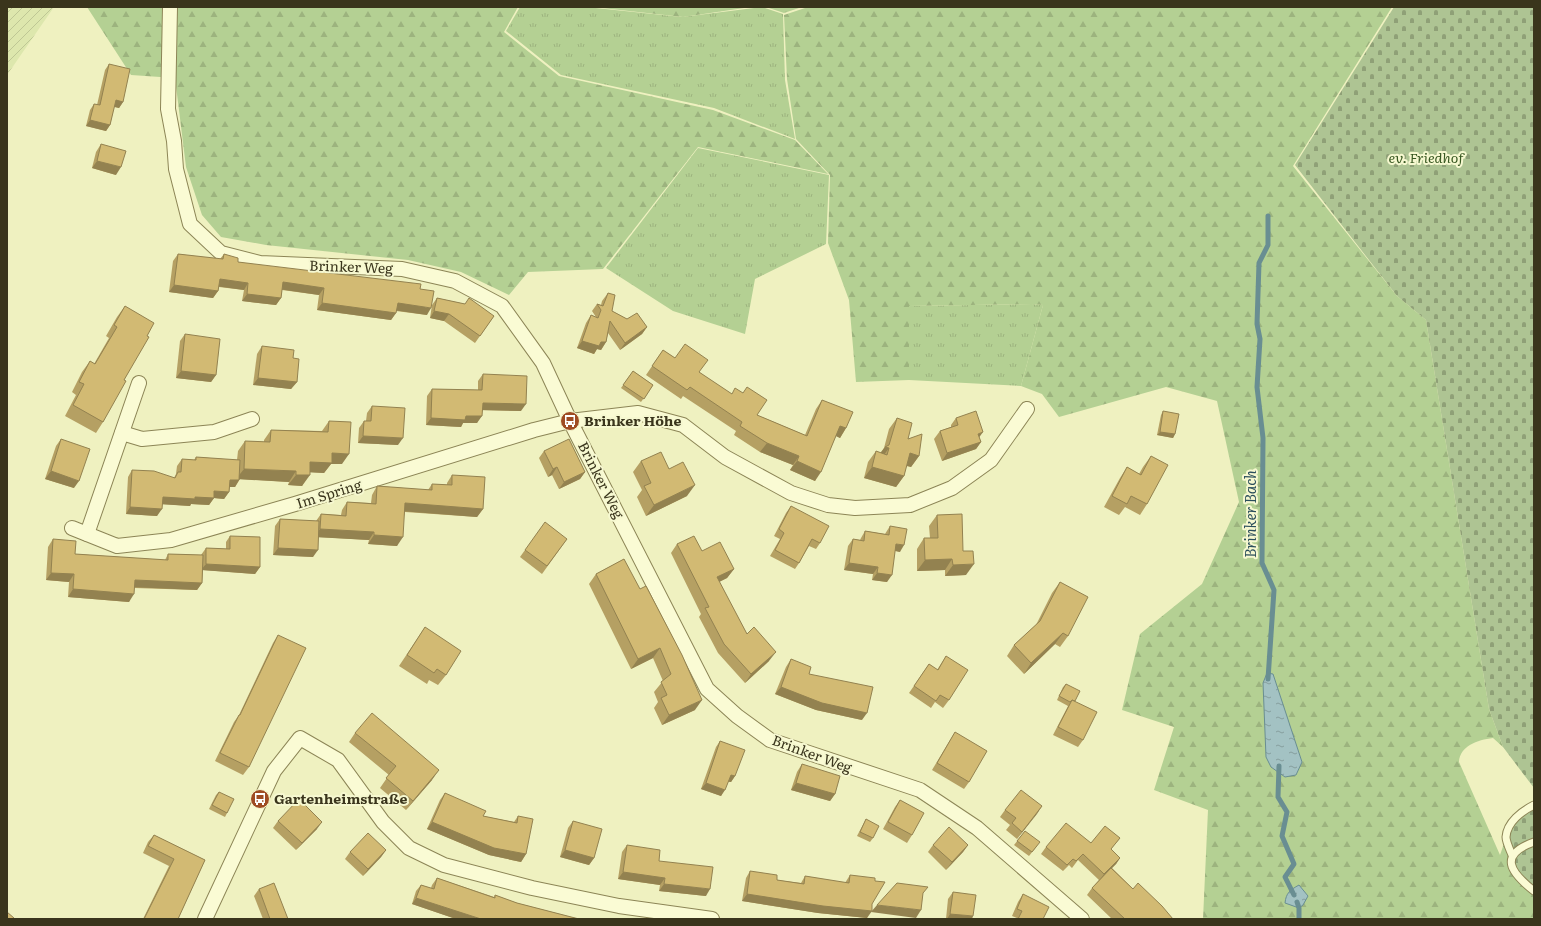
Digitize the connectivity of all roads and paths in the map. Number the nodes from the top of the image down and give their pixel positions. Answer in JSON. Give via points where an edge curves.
{"nodes":[{"id":1,"x":170,"y":7,"type":"edge"},
{"id":2,"x":139,"y":382,"type":"dead end"},
{"id":3,"x":1027,"y":409,"type":"dead end"},
{"id":4,"x":252,"y":419,"type":"dead end"},
{"id":5,"x":570,"y":421,"type":"junction"},
{"id":6,"x":122,"y":433,"type":"junction"},
{"id":7,"x":72,"y":528,"type":"dead end"},
{"id":8,"x":87,"y":534,"type":"junction"},
{"id":9,"x":1534,"y":805,"type":"edge"},
{"id":10,"x":1534,"y":842,"type":"edge"},
{"id":11,"x":1512,"y":855,"type":"junction"},
{"id":12,"x":1534,"y":891,"type":"edge"},
{"id":13,"x":205,"y":919,"type":"edge"},
{"id":14,"x":712,"y":919,"type":"edge"},
{"id":15,"x":1082,"y":919,"type":"edge"}],
"edges":[{"from":1,"to":5,"type":"street","name":"Brinker Weg","via":[[168,109],[176,169],[190,224],[221,253],[260,263],[402,269],[455,281],[502,306],[543,363]]},
{"from":2,"to":6,"type":"street"},
{"from":3,"to":5,"type":"street","via":[[990,460],[952,488],[910,505],[855,508],[828,505],[791,493],[725,457],[683,425],[638,413]]},
{"from":4,"to":6,"type":"street","via":[[214,432],[142,439]]},
{"from":5,"to":8,"type":"street","name":"Im Spring","via":[[171,540],[117,546]]},
{"from":5,"to":15,"type":"street","name":"Brinker Weg","via":[[707,689],[737,716],[770,740],[920,790],[977,828]]},
{"from":6,"to":8,"type":"street"},
{"from":7,"to":8,"type":"street","name":"Im Spring"},
{"from":9,"to":11,"type":"lane","via":[[1515,818],[1508,828],[1506,838]]},
{"from":10,"to":11,"type":"lane","via":[[1518,849]]},
{"from":11,"to":12,"type":"lane","via":[[1511,863],[1515,872]]},
{"from":13,"to":14,"type":"street","via":[[274,770],[300,738],[338,760],[383,822],[408,848],[444,865],[532,888],[619,906]]}]}
